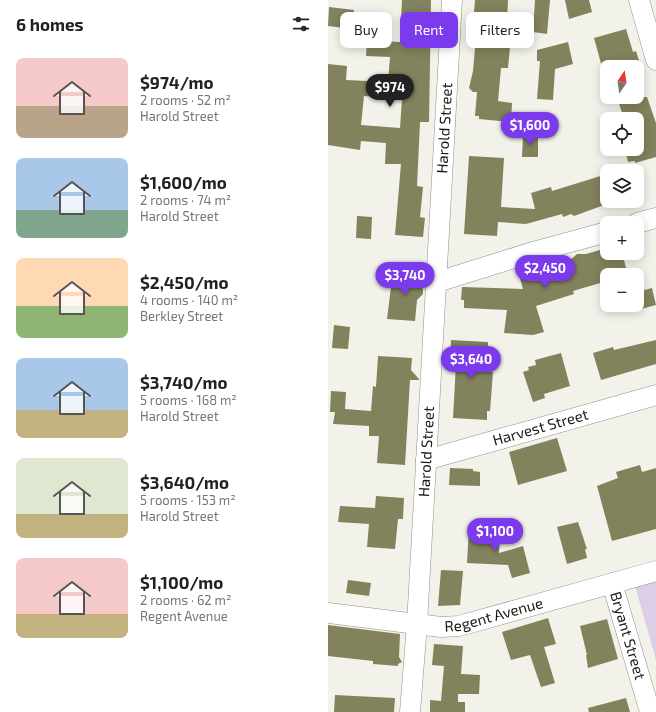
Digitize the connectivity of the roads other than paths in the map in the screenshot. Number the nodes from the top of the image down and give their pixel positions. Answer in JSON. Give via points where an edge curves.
{"nodes":[{"id":1,"x":452,"y":0,"type":"edge"},
{"id":2,"x":639,"y":0,"type":"edge"},
{"id":3,"x":656,"y":60,"type":"edge"},
{"id":4,"x":656,"y":218,"type":"edge"},
{"id":5,"x":644,"y":221,"type":"edge"},
{"id":6,"x":600,"y":234,"type":"edge"},
{"id":7,"x":437,"y":282,"type":"junction"},
{"id":8,"x":656,"y":395,"type":"edge"},
{"id":9,"x":426,"y":460,"type":"junction"},
{"id":10,"x":656,"y":571,"type":"edge"},
{"id":11,"x":612,"y":583,"type":"junction"},
{"id":12,"x":328,"y":612,"type":"edge"},
{"id":13,"x":417,"y":624,"type":"junction"},
{"id":14,"x":410,"y":712,"type":"edge"},
{"id":15,"x":650,"y":712,"type":"edge"}],
"edges":[{"from":1,"to":7,"type":"street","name":"Harold Street"},
{"from":2,"to":3,"type":"street"},
{"from":4,"to":5,"type":"street"},
{"from":6,"to":7,"type":"street"},
{"from":7,"to":9,"type":"street","name":"Harold Street"},
{"from":8,"to":9,"type":"street","name":"Harvest Street"},
{"from":9,"to":13,"type":"street","name":"Harold Street"},
{"from":10,"to":11,"type":"street","name":"Regent Avenue"},
{"from":11,"to":13,"type":"street","name":"Regent Avenue","via":[[459,626]]},
{"from":11,"to":15,"type":"street","name":"Bryant Street"},
{"from":12,"to":13,"type":"street","name":"Regent Avenue"},
{"from":13,"to":14,"type":"street","name":"Harold Street"}]}
